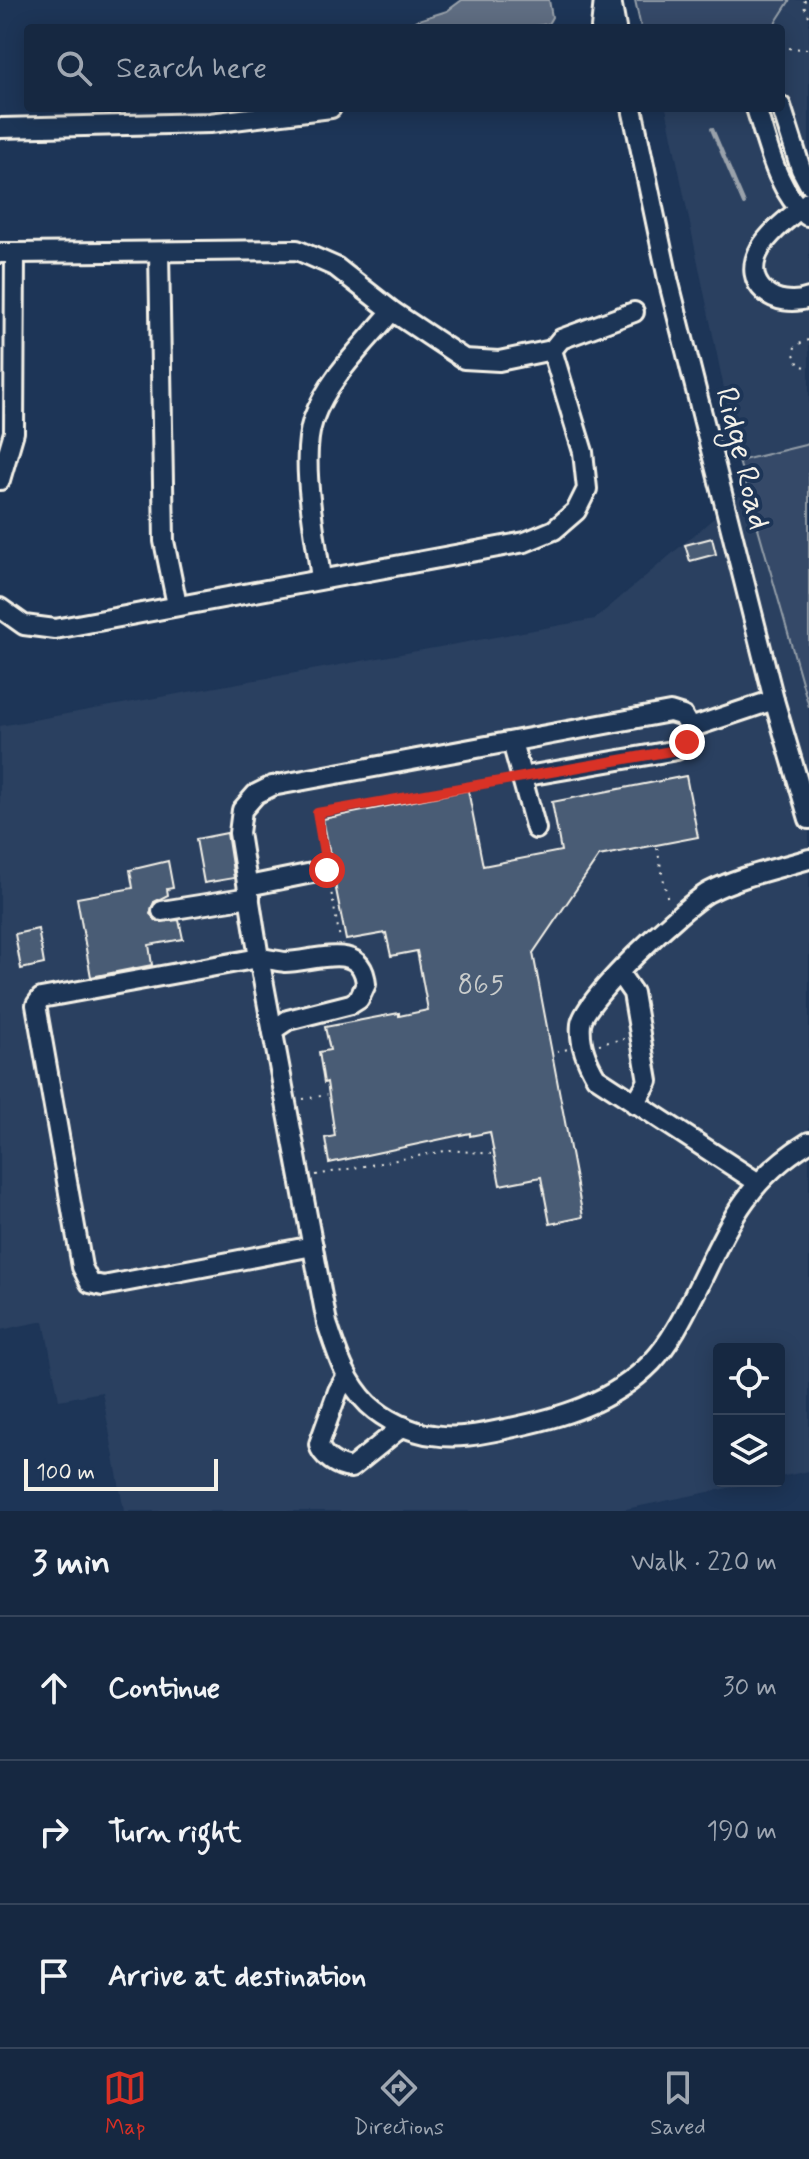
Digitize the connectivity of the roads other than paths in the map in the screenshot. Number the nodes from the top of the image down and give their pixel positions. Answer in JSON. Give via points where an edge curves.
{"nodes":[{"id":1,"x":604,"y":0,"type":"edge"},
{"id":2,"x":611,"y":0,"type":"edge"},
{"id":3,"x":601,"y":24,"type":"edge"},
{"id":4,"x":615,"y":24,"type":"edge"},
{"id":5,"x":299,"y":112,"type":"edge"},
{"id":6,"x":633,"y":112,"type":"edge"},
{"id":7,"x":757,"y":112,"type":"edge"},
{"id":8,"x":783,"y":112,"type":"edge"},
{"id":9,"x":0,"y":128,"type":"edge"},
{"id":10,"x":779,"y":176,"type":"junction"},
{"id":11,"x":805,"y":177,"type":"edge"},
{"id":12,"x":806,"y":209,"type":"edge"},
{"id":13,"x":159,"y":252,"type":"junction"},
{"id":14,"x":7,"y":253,"type":"edge"},
{"id":15,"x":809,"y":298,"type":"edge"},
{"id":16,"x":392,"y":311,"type":"junction"},
{"id":17,"x":634,"y":312,"type":"dead end"},
{"id":18,"x":552,"y":350,"type":"junction"},
{"id":19,"x":0,"y":480,"type":"edge"},
{"id":20,"x":321,"y":579,"type":"junction"},
{"id":21,"x":177,"y":605,"type":"junction"},
{"id":22,"x":0,"y":608,"type":"edge"},
{"id":23,"x":774,"y":700,"type":"junction"},
{"id":24,"x":690,"y":728,"type":"junction"},
{"id":25,"x":512,"y":742,"type":"junction"},
{"id":26,"x":521,"y":777,"type":"junction"},
{"id":27,"x":809,"y":819,"type":"edge"},
{"id":28,"x":536,"y":829,"type":"dead end"},
{"id":29,"x":809,"y":859,"type":"edge"},
{"id":30,"x":327,"y":870,"type":"road end"},
{"id":31,"x":249,"y":892,"type":"junction"},
{"id":32,"x":162,"y":911,"type":"dead end"},
{"id":33,"x":259,"y":958,"type":"junction"},
{"id":34,"x":619,"y":973,"type":"junction"},
{"id":35,"x":273,"y":1030,"type":"junction"},
{"id":36,"x":635,"y":1104,"type":"junction"},
{"id":37,"x":809,"y":1142,"type":"edge"},
{"id":38,"x":757,"y":1182,"type":"junction"},
{"id":39,"x":313,"y":1246,"type":"junction"},
{"id":40,"x":346,"y":1377,"type":"junction"},
{"id":41,"x":403,"y":1426,"type":"junction"}],
"edges":[{"from":1,"to":3,"type":"street"},
{"from":2,"to":4,"type":"street"},
{"from":5,"to":9,"type":"street","via":[[210,123]]},
{"from":6,"to":23,"type":"street","name":"Ridge Road","via":[[668,279]]},
{"from":7,"to":10,"type":"street"},
{"from":8,"to":11,"type":"street"},
{"from":10,"to":11,"type":"street"},
{"from":10,"to":12,"type":"street","via":[[787,193]]},
{"from":12,"to":15,"type":"street","via":[[762,244],[755,267],[756,280],[774,299]]},
{"from":13,"to":14,"type":"street"},
{"from":13,"to":16,"type":"street","via":[[297,250],[336,267]]},
{"from":13,"to":21,"type":"street","via":[[164,541]]},
{"from":14,"to":19,"type":"street","via":[[14,432]]},
{"from":16,"to":18,"type":"street","via":[[464,359],[499,361]]},
{"from":16,"to":20,"type":"street","via":[[335,379],[312,422],[307,473]]},
{"from":17,"to":18,"type":"street","via":[[561,339]]},
{"from":18,"to":20,"type":"street","via":[[583,452],[587,489],[576,511],[554,530],[525,542]]},
{"from":20,"to":21,"type":"street"},
{"from":21,"to":22,"type":"street","via":[[55,629],[24,625]]},
{"from":23,"to":24,"type":"street"},
{"from":23,"to":27,"type":"street","name":"Ridge Road"},
{"from":24,"to":25,"type":"street","via":[[683,716],[670,712]]},
{"from":24,"to":26,"type":"street","via":[[687,742],[677,750]]},
{"from":25,"to":26,"type":"street"},
{"from":25,"to":31,"type":"street","via":[[272,786],[256,794],[242,810],[239,833]]},
{"from":26,"to":28,"type":"street"},
{"from":29,"to":34,"type":"street","via":[[708,893],[676,916]]},
{"from":30,"to":31,"type":"street"},
{"from":31,"to":32,"type":"street"},
{"from":31,"to":33,"type":"street"},
{"from":33,"to":35,"type":"street"},
{"from":33,"to":35,"type":"street","via":[[286,962],[343,956],[365,974],[366,984],[351,1004],[288,1020]]},
{"from":33,"to":39,"type":"street","via":[[41,998],[36,1005],[82,1267],[90,1283],[103,1286]]},
{"from":34,"to":36,"type":"street","via":[[633,993],[648,1081]]},
{"from":34,"to":36,"type":"street","via":[[589,1004],[581,1024],[586,1061],[596,1077]]},
{"from":35,"to":39,"type":"street"},
{"from":36,"to":38,"type":"street"},
{"from":37,"to":38,"type":"street"},
{"from":38,"to":41,"type":"street","via":[[734,1215],[680,1322],[654,1360],[626,1385],[589,1407],[550,1420],[466,1436],[431,1435]]},
{"from":39,"to":40,"type":"street","via":[[327,1323]]},
{"from":40,"to":41,"type":"street","via":[[369,1405]]},
{"from":40,"to":41,"type":"street","via":[[319,1444],[322,1453],[351,1468]]}]}
